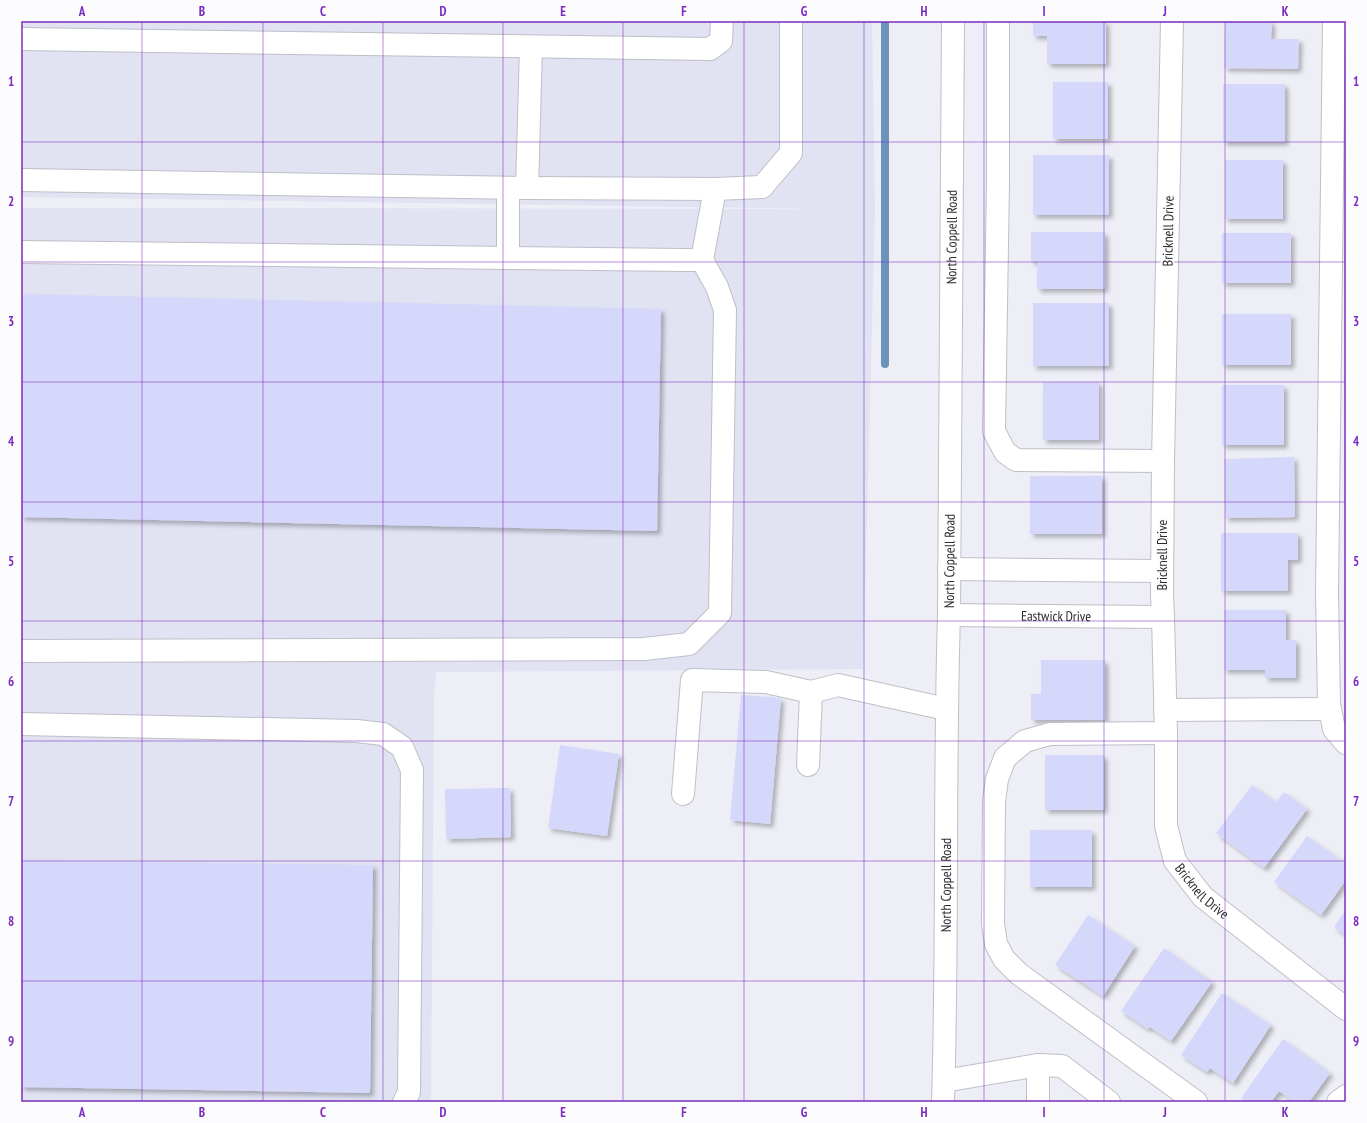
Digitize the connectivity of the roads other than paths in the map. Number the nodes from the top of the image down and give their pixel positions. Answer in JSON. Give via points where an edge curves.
{"nodes":[{"id":1,"x":722,"y":21,"type":"edge"},
{"id":2,"x":791,"y":21,"type":"edge"},
{"id":3,"x":953,"y":21,"type":"edge"},
{"id":4,"x":998,"y":21,"type":"edge"},
{"id":5,"x":1172,"y":21,"type":"edge"},
{"id":6,"x":1334,"y":21,"type":"edge"},
{"id":7,"x":21,"y":39,"type":"edge"},
{"id":8,"x":531,"y":47,"type":"junction"},
{"id":9,"x":21,"y":180,"type":"edge"},
{"id":10,"x":518,"y":188,"type":"junction"},
{"id":11,"x":714,"y":189,"type":"junction"},
{"id":12,"x":21,"y":252,"type":"edge"},
{"id":13,"x":508,"y":258,"type":"junction"},
{"id":14,"x":702,"y":260,"type":"junction"},
{"id":15,"x":1339,"y":309,"type":"edge"},
{"id":16,"x":1163,"y":461,"type":"junction"},
{"id":17,"x":949,"y":569,"type":"junction"},
{"id":18,"x":1162,"y":571,"type":"junction"},
{"id":19,"x":949,"y":615,"type":"junction"},
{"id":20,"x":1163,"y":617,"type":"junction"},
{"id":21,"x":21,"y":650,"type":"edge"},
{"id":22,"x":811,"y":692,"type":"junction"},
{"id":23,"x":946,"y":709,"type":"junction"},
{"id":24,"x":1330,"y":709,"type":"junction"},
{"id":25,"x":1165,"y":710,"type":"junction"},
{"id":26,"x":21,"y":724,"type":"edge"},
{"id":27,"x":1166,"y":733,"type":"junction"},
{"id":28,"x":1346,"y":743,"type":"edge"},
{"id":29,"x":808,"y":765,"type":"dead end"},
{"id":30,"x":683,"y":794,"type":"dead end"},
{"id":31,"x":1346,"y":1009,"type":"edge"},
{"id":32,"x":1038,"y":1066,"type":"junction"},
{"id":33,"x":943,"y":1092,"type":"edge"},
{"id":34,"x":1346,"y":1096,"type":"edge"},
{"id":35,"x":404,"y":1102,"type":"edge"},
{"id":36,"x":1038,"y":1102,"type":"edge"},
{"id":37,"x":1109,"y":1102,"type":"edge"},
{"id":38,"x":1196,"y":1102,"type":"edge"},
{"id":39,"x":1338,"y":1102,"type":"edge"}],
"edges":[{"from":1,"to":8,"type":"street","via":[[721,40],[710,49]]},
{"from":2,"to":11,"type":"street","via":[[791,152],[762,186]]},
{"from":3,"to":17,"type":"street","name":"North Coppell Road"},
{"from":4,"to":16,"type":"street","via":[[994,431],[1005,452],[1016,460]]},
{"from":5,"to":16,"type":"street","name":"Bricknell Drive"},
{"from":6,"to":15,"type":"street"},
{"from":7,"to":8,"type":"street"},
{"from":8,"to":10,"type":"street"},
{"from":9,"to":10,"type":"street"},
{"from":10,"to":11,"type":"street"},
{"from":10,"to":13,"type":"street"},
{"from":11,"to":14,"type":"street"},
{"from":12,"to":13,"type":"street"},
{"from":13,"to":14,"type":"street"},
{"from":14,"to":21,"type":"street","via":[[726,310],[720,613],[689,644],[644,649]]},
{"from":15,"to":24,"type":"street","via":[[1327,593]]},
{"from":16,"to":18,"type":"street","name":"Bricknell Drive"},
{"from":17,"to":18,"type":"street"},
{"from":17,"to":19,"type":"street","name":"North Coppell Road"},
{"from":18,"to":20,"type":"street","name":"Bricknell Drive"},
{"from":19,"to":20,"type":"street","name":"Eastwick Drive"},
{"from":19,"to":23,"type":"street","name":"North Coppell Road"},
{"from":20,"to":25,"type":"street","name":"Bricknell Drive"},
{"from":22,"to":23,"type":"street","via":[[838,684]]},
{"from":22,"to":29,"type":"street"},
{"from":22,"to":30,"type":"street","via":[[766,682],[692,680]]},
{"from":23,"to":33,"type":"street","name":"North Coppell Road","via":[[946,1015]]},
{"from":24,"to":25,"type":"street"},
{"from":24,"to":28,"type":"street","via":[[1334,729]]},
{"from":25,"to":27,"type":"street","name":"Bricknell Drive"},
{"from":26,"to":35,"type":"street","via":[[357,731],[383,734],[402,747],[412,770],[409,1092]]},
{"from":27,"to":31,"type":"street","name":"Bricknell Drive","via":[[1166,826],[1175,861],[1202,897]]},
{"from":27,"to":38,"type":"street","via":[[1050,734],[1025,741],[1005,758],[997,779],[994,801],[993,924],[996,944],[1004,959],[1019,974]]},
{"from":32,"to":33,"type":"street"},
{"from":32,"to":36,"type":"street"},
{"from":32,"to":37,"type":"street","via":[[1062,1066]]},
{"from":34,"to":39,"type":"street"}]}
